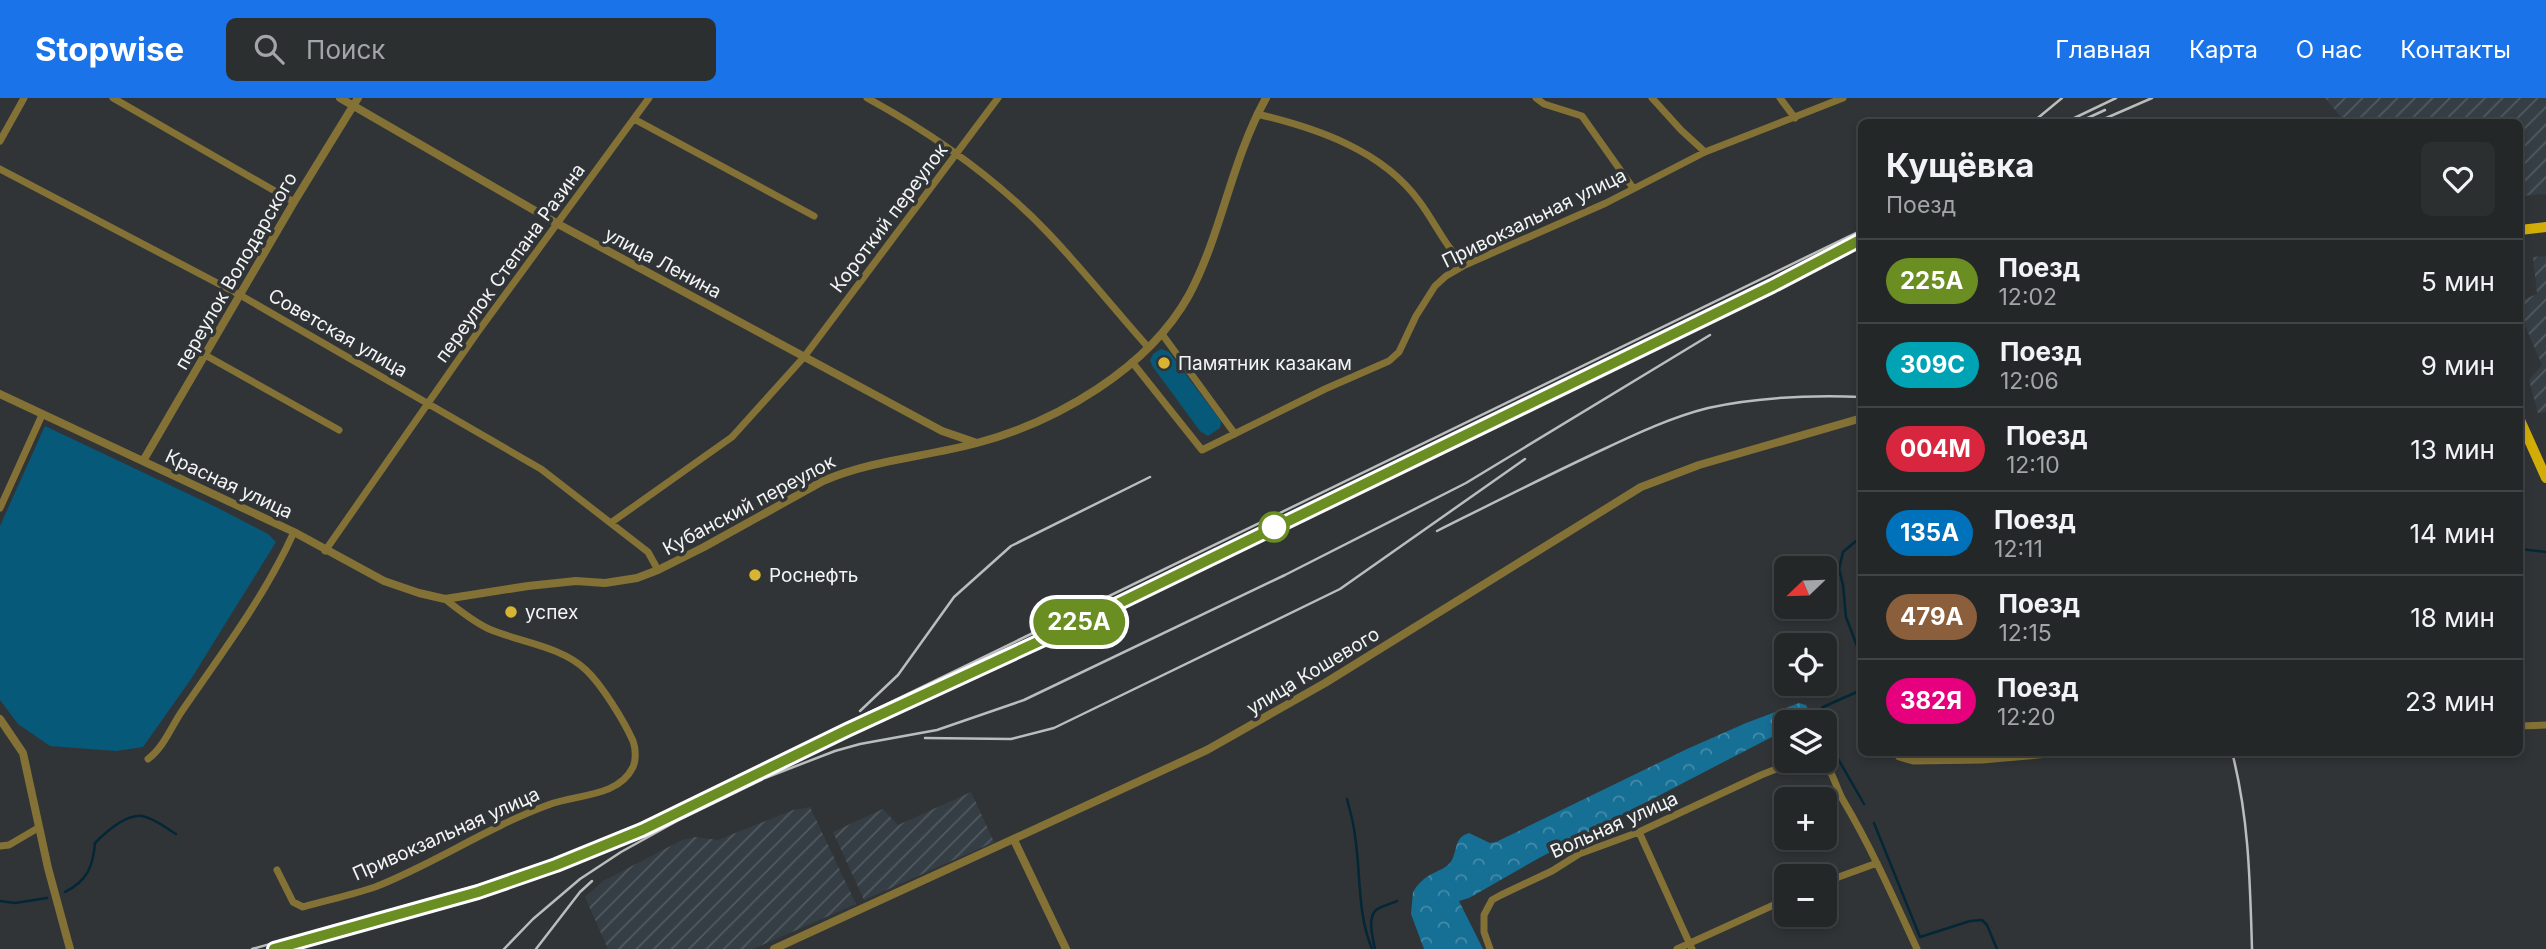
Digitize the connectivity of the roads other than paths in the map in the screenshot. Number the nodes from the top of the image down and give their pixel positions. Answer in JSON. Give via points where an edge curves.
{"nodes":[{"id":1,"x":24,"y":98,"type":"edge"},
{"id":2,"x":113,"y":98,"type":"edge"},
{"id":3,"x":340,"y":98,"type":"edge"},
{"id":4,"x":649,"y":98,"type":"edge"},
{"id":5,"x":867,"y":98,"type":"edge"},
{"id":6,"x":998,"y":98,"type":"edge"},
{"id":7,"x":1266,"y":98,"type":"edge"},
{"id":8,"x":1536,"y":98,"type":"edge"},
{"id":9,"x":1652,"y":98,"type":"edge"},
{"id":10,"x":1780,"y":98,"type":"edge"},
{"id":11,"x":1843,"y":98,"type":"edge"},
{"id":12,"x":356,"y":102,"type":"edge"},
{"id":13,"x":1257,"y":114,"type":"junction"},
{"id":14,"x":634,"y":118,"type":"junction"},
{"id":15,"x":1795,"y":118,"type":"junction"},
{"id":16,"x":0,"y":141,"type":"edge"},
{"id":17,"x":1705,"y":152,"type":"junction"},
{"id":18,"x":956,"y":153,"type":"junction"},
{"id":19,"x":0,"y":169,"type":"edge"},
{"id":20,"x":1633,"y":188,"type":"junction"},
{"id":21,"x":294,"y":202,"type":"junction"},
{"id":22,"x":814,"y":216,"type":"dead end"},
{"id":23,"x":558,"y":224,"type":"junction"},
{"id":24,"x":2546,"y":227,"type":"edge"},
{"id":25,"x":2523,"y":230,"type":"edge"},
{"id":26,"x":1465,"y":265,"type":"junction"},
{"id":27,"x":240,"y":295,"type":"junction"},
{"id":28,"x":1162,"y":334,"type":"junction"},
{"id":29,"x":1148,"y":347,"type":"junction"},
{"id":30,"x":205,"y":355,"type":"junction"},
{"id":31,"x":804,"y":357,"type":"junction"},
{"id":32,"x":1132,"y":362,"type":"junction"},
{"id":33,"x":0,"y":394,"type":"edge"},
{"id":34,"x":429,"y":404,"type":"junction"},
{"id":35,"x":42,"y":415,"type":"junction"},
{"id":36,"x":1858,"y":419,"type":"edge"},
{"id":37,"x":2523,"y":427,"type":"edge"},
{"id":38,"x":339,"y":430,"type":"dead end"},
{"id":39,"x":1235,"y":434,"type":"junction"},
{"id":40,"x":977,"y":443,"type":"junction"},
{"id":41,"x":143,"y":461,"type":"junction"},
{"id":42,"x":2546,"y":478,"type":"edge"},
{"id":43,"x":1,"y":506,"type":"edge"},
{"id":44,"x":612,"y":522,"type":"junction"},
{"id":45,"x":294,"y":533,"type":"junction"},
{"id":46,"x":325,"y":551,"type":"junction"},
{"id":47,"x":658,"y":570,"type":"junction"},
{"id":48,"x":605,"y":583,"type":"joint"},
{"id":49,"x":445,"y":599,"type":"junction"},
{"id":50,"x":0,"y":719,"type":"edge"},
{"id":51,"x":2546,"y":725,"type":"edge"},
{"id":52,"x":2523,"y":726,"type":"edge"},
{"id":53,"x":2027,"y":756,"type":"edge"},
{"id":54,"x":1899,"y":757,"type":"dead end"},
{"id":55,"x":148,"y":759,"type":"dead end"},
{"id":56,"x":636,"y":760,"type":"joint"},
{"id":57,"x":1774,"y":770,"type":"edge"},
{"id":58,"x":1830,"y":773,"type":"edge"},
{"id":59,"x":38,"y":828,"type":"junction"},
{"id":60,"x":1639,"y":832,"type":"junction"},
{"id":61,"x":1014,"y":840,"type":"junction"},
{"id":62,"x":0,"y":846,"type":"edge"},
{"id":63,"x":1877,"y":863,"type":"junction"},
{"id":64,"x":277,"y":870,"type":"dead end"},
{"id":65,"x":1837,"y":878,"type":"edge"},
{"id":66,"x":1774,"y":905,"type":"edge"},
{"id":67,"x":1691,"y":946,"type":"edge"},
{"id":68,"x":70,"y":949,"type":"edge"},
{"id":69,"x":774,"y":949,"type":"edge"},
{"id":70,"x":1066,"y":949,"type":"edge"},
{"id":71,"x":1490,"y":949,"type":"edge"},
{"id":72,"x":1677,"y":949,"type":"edge"},
{"id":73,"x":1917,"y":949,"type":"edge"}],
"edges":[{"from":1,"to":16,"type":"street"},
{"from":2,"to":21,"type":"street"},
{"from":3,"to":12,"type":"street","name":"улица Ленина"},
{"from":4,"to":14,"type":"street","name":"переулок Степана Разина"},
{"from":5,"to":18,"type":"street"},
{"from":6,"to":18,"type":"street","name":"Короткий переулок"},
{"from":7,"to":13,"type":"street","name":"Кубанский переулок"},
{"from":8,"to":20,"type":"street","via":[[1581,116]]},
{"from":9,"to":17,"type":"street"},
{"from":10,"to":15,"type":"street"},
{"from":11,"to":15,"type":"street","name":"Привокзальная улица"},
{"from":12,"to":21,"type":"street","name":"переулок Володарского"},
{"from":12,"to":23,"type":"street","name":"улица Ленина"},
{"from":13,"to":26,"type":"street","via":[[1326,134],[1383,166],[1418,200]]},
{"from":13,"to":28,"type":"street","name":"Кубанский переулок","via":[[1241,148],[1205,258],[1189,294]]},
{"from":14,"to":22,"type":"street"},
{"from":14,"to":23,"type":"street","name":"переулок Степана Разина"},
{"from":15,"to":17,"type":"street","name":"Привокзальная улица"},
{"from":17,"to":20,"type":"street","name":"Привокзальная улица"},
{"from":18,"to":29,"type":"street","via":[[1048,234]]},
{"from":18,"to":31,"type":"street","name":"Короткий переулок"},
{"from":19,"to":27,"type":"street","name":"Советская улица"},
{"from":20,"to":26,"type":"street","name":"Привокзальная улица"},
{"from":21,"to":27,"type":"street","name":"переулок Володарского"},
{"from":23,"to":31,"type":"street","name":"улица Ленина"},
{"from":23,"to":34,"type":"street","name":"переулок Степана Разина"},
{"from":24,"to":25,"type":"main road"},
{"from":26,"to":39,"type":"street","name":"Привокзальная улица","via":[[1435,286],[1399,352],[1389,361]]},
{"from":27,"to":30,"type":"street","name":"переулок Володарского"},
{"from":27,"to":34,"type":"street","name":"Советская улица"},
{"from":28,"to":29,"type":"street","name":"Кубанский переулок"},
{"from":28,"to":39,"type":"street"},
{"from":29,"to":32,"type":"street","name":"Кубанский переулок"},
{"from":30,"to":38,"type":"street"},
{"from":30,"to":41,"type":"street","name":"переулок Володарского"},
{"from":31,"to":40,"type":"street","name":"улица Ленина","via":[[942,431]]},
{"from":31,"to":44,"type":"street","via":[[732,437]]},
{"from":32,"to":39,"type":"street","name":"Привокзальная улица","via":[[1202,450]]},
{"from":32,"to":40,"type":"street","name":"Кубанский переулок","via":[[1057,412]]},
{"from":33,"to":35,"type":"street","name":"Красная улица"},
{"from":34,"to":44,"type":"street","name":"Советская улица","via":[[541,469]]},
{"from":34,"to":46,"type":"street","name":"переулок Степана Разина"},
{"from":35,"to":41,"type":"street","name":"Красная улица"},
{"from":35,"to":43,"type":"street"},
{"from":36,"to":61,"type":"street","name":"улица Кошевого","via":[[1699,465],[1641,487],[1279,710],[1207,750]]},
{"from":37,"to":42,"type":"main road"},
{"from":40,"to":47,"type":"street","name":"Кубанский переулок","via":[[842,472]]},
{"from":41,"to":45,"type":"street","name":"Красная улица"},
{"from":44,"to":47,"type":"street","name":"Советская улица","via":[[648,552]]},
{"from":45,"to":46,"type":"street","name":"Красная улица"},
{"from":45,"to":55,"type":"street","via":[[279,567]]},
{"from":46,"to":49,"type":"street","name":"Красная улица","via":[[384,581]]},
{"from":47,"to":48,"type":"street","name":"Кубанский переулок"},
{"from":48,"to":49,"type":"street","name":"Красная улица","via":[[576,581]]},
{"from":49,"to":56,"type":"street","name":"Красная улица","via":[[489,629],[583,667],[606,695],[633,743]]},
{"from":50,"to":59,"type":"street","via":[[23,753]]},
{"from":51,"to":52,"type":"street"},
{"from":53,"to":54,"type":"street","via":[[1913,761]]},
{"from":56,"to":64,"type":"street","name":"Привокзальная улица","via":[[627,776],[606,790],[552,803],[513,819],[374,887],[303,907],[293,902]]},
{"from":57,"to":60,"type":"street","name":"Вольная улица"},
{"from":58,"to":63,"type":"street"},
{"from":59,"to":62,"type":"street"},
{"from":59,"to":68,"type":"street"},
{"from":60,"to":67,"type":"street"},
{"from":60,"to":71,"type":"street","name":"Вольная улица","via":[[1579,854],[1492,900],[1483,924]]},
{"from":61,"to":69,"type":"street","name":"улица Кошевого"},
{"from":61,"to":70,"type":"street"},
{"from":63,"to":65,"type":"street"},
{"from":63,"to":73,"type":"street"},
{"from":66,"to":67,"type":"street"},
{"from":67,"to":72,"type":"street"}]}
